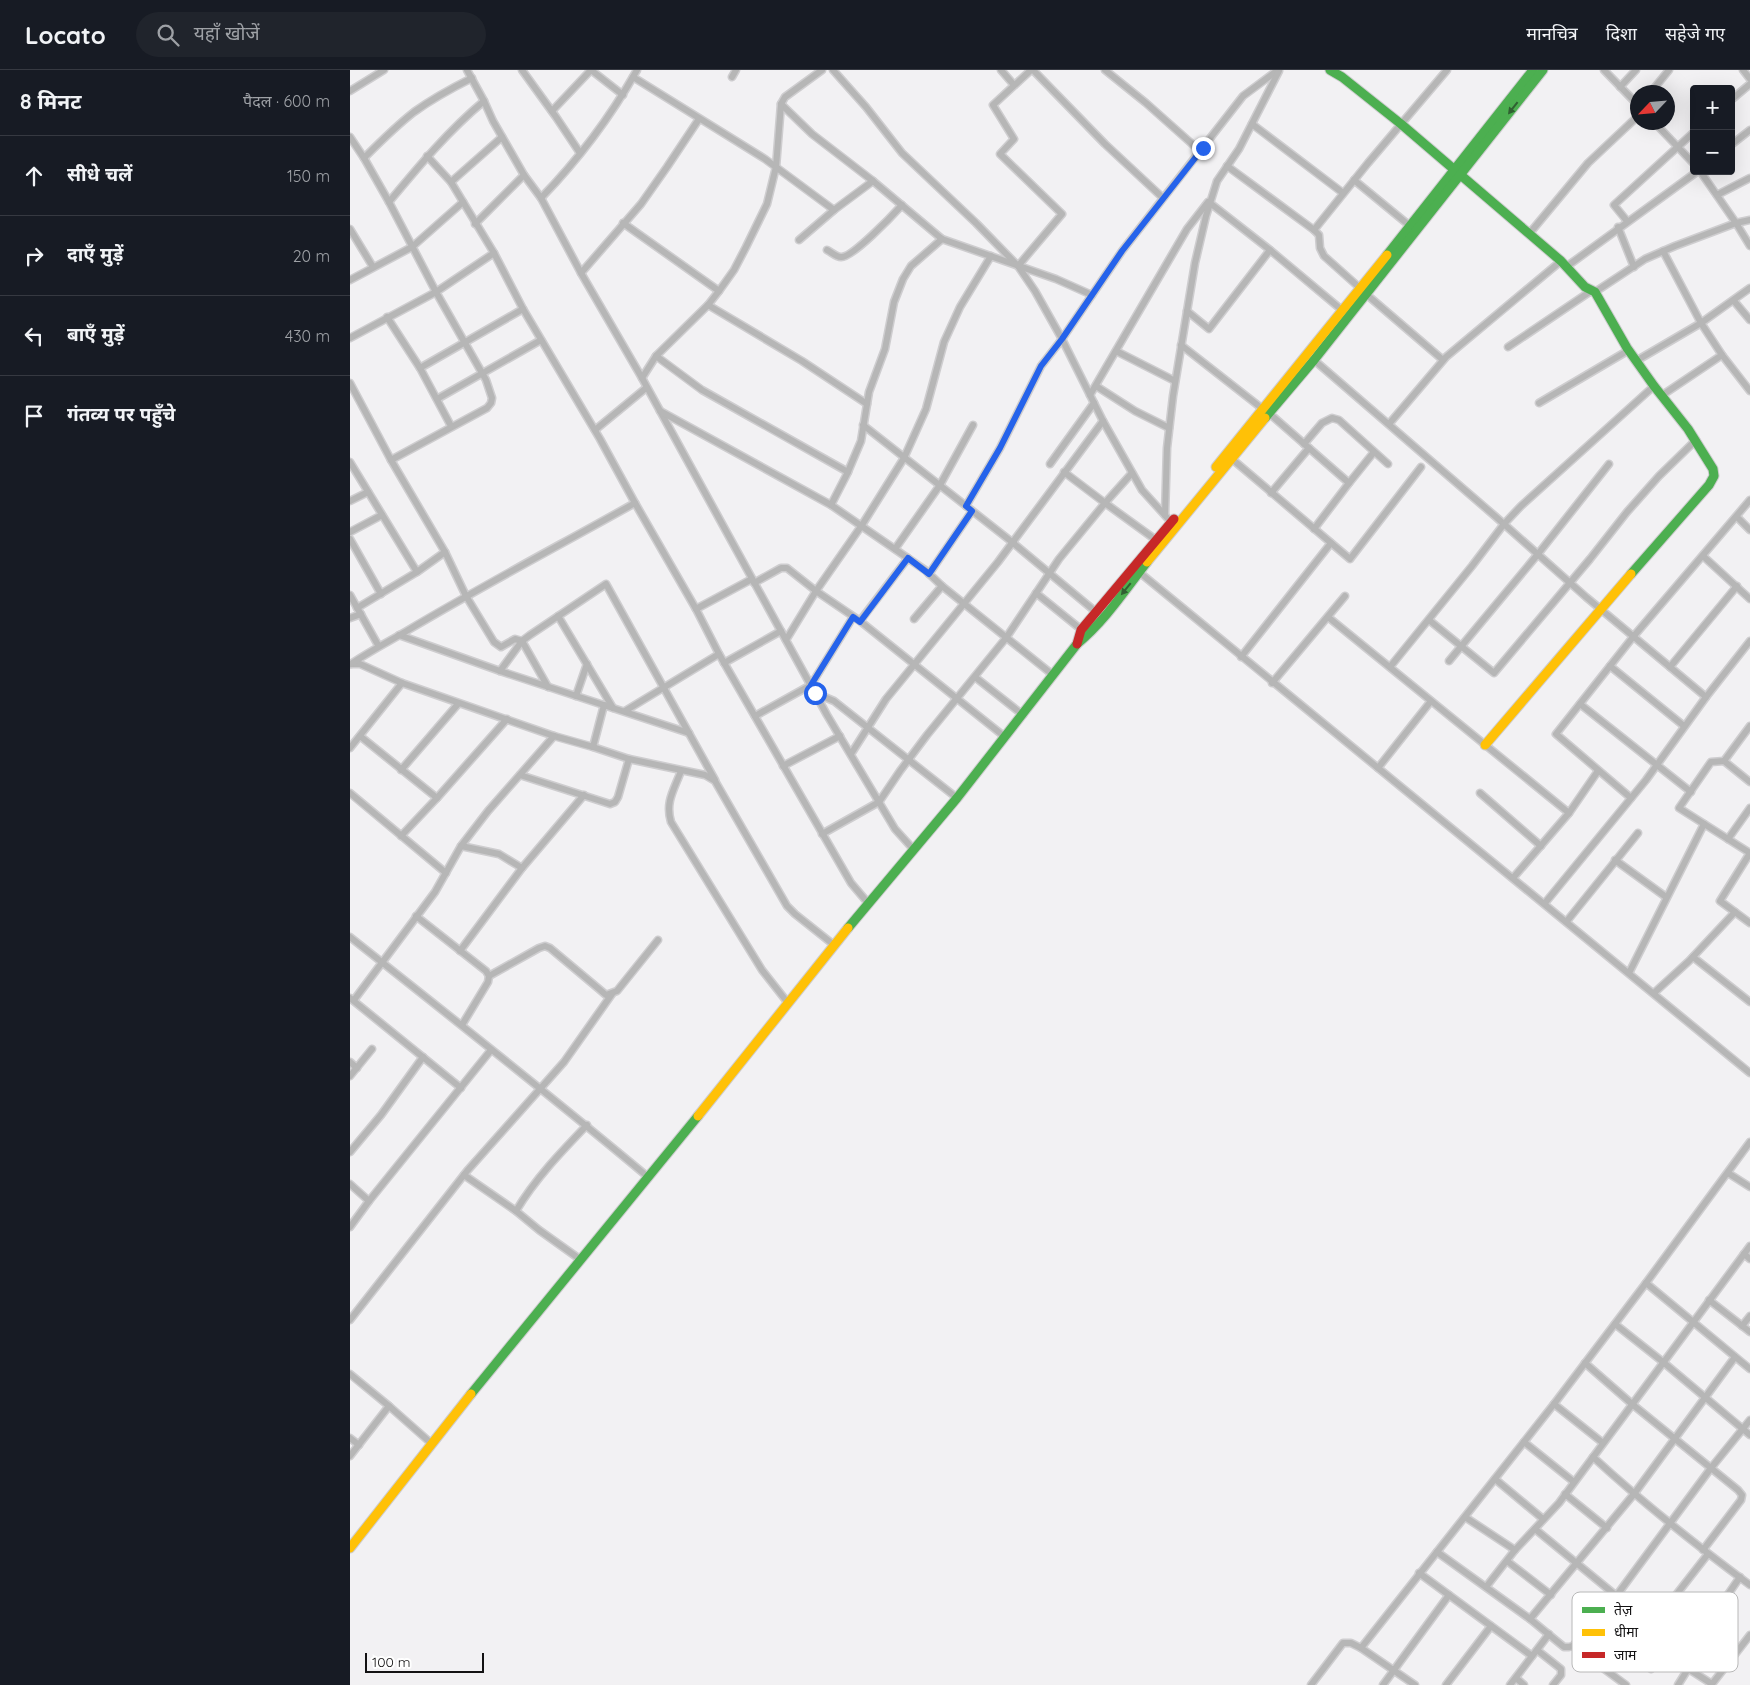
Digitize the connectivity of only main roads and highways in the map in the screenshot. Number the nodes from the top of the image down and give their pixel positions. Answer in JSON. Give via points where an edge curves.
{"nodes":[{"id":1,"x":1330,"y":70,"type":"edge"},
{"id":2,"x":1533,"y":70,"type":"edge"},
{"id":3,"x":1543,"y":70,"type":"edge"},
{"id":4,"x":1458,"y":172,"type":"junction"},
{"id":5,"x":1364,"y":291,"type":"junction"},
{"id":6,"x":1267,"y":412,"type":"junction"},
{"id":7,"x":1085,"y":632,"type":"junction"},
{"id":8,"x":1485,"y":744,"type":"road end"},
{"id":9,"x":350,"y":1548,"type":"edge"}],
"edges":[{"from":1,"to":4,"type":"main road"},
{"from":2,"to":4,"type":"main road"},
{"from":3,"to":4,"type":"main road","one_way":true},
{"from":4,"to":5,"type":"main road"},
{"from":4,"to":5,"type":"main road","via":[[1410,226]]},
{"from":4,"to":8,"type":"main road","via":[[1593,292],[1636,361],[1696,440],[1714,476]]},
{"from":5,"to":6,"type":"main road","via":[[1314,360]]},
{"from":5,"to":6,"type":"main road","via":[[1343,311]]},
{"from":6,"to":7,"type":"main road","one_way":true,"via":[[1140,572]]},
{"from":6,"to":7,"type":"main road","via":[[1168,518],[1156,540],[1096,612]]},
{"from":7,"to":9,"type":"main road","via":[[957,798],[834,945]]}]}
